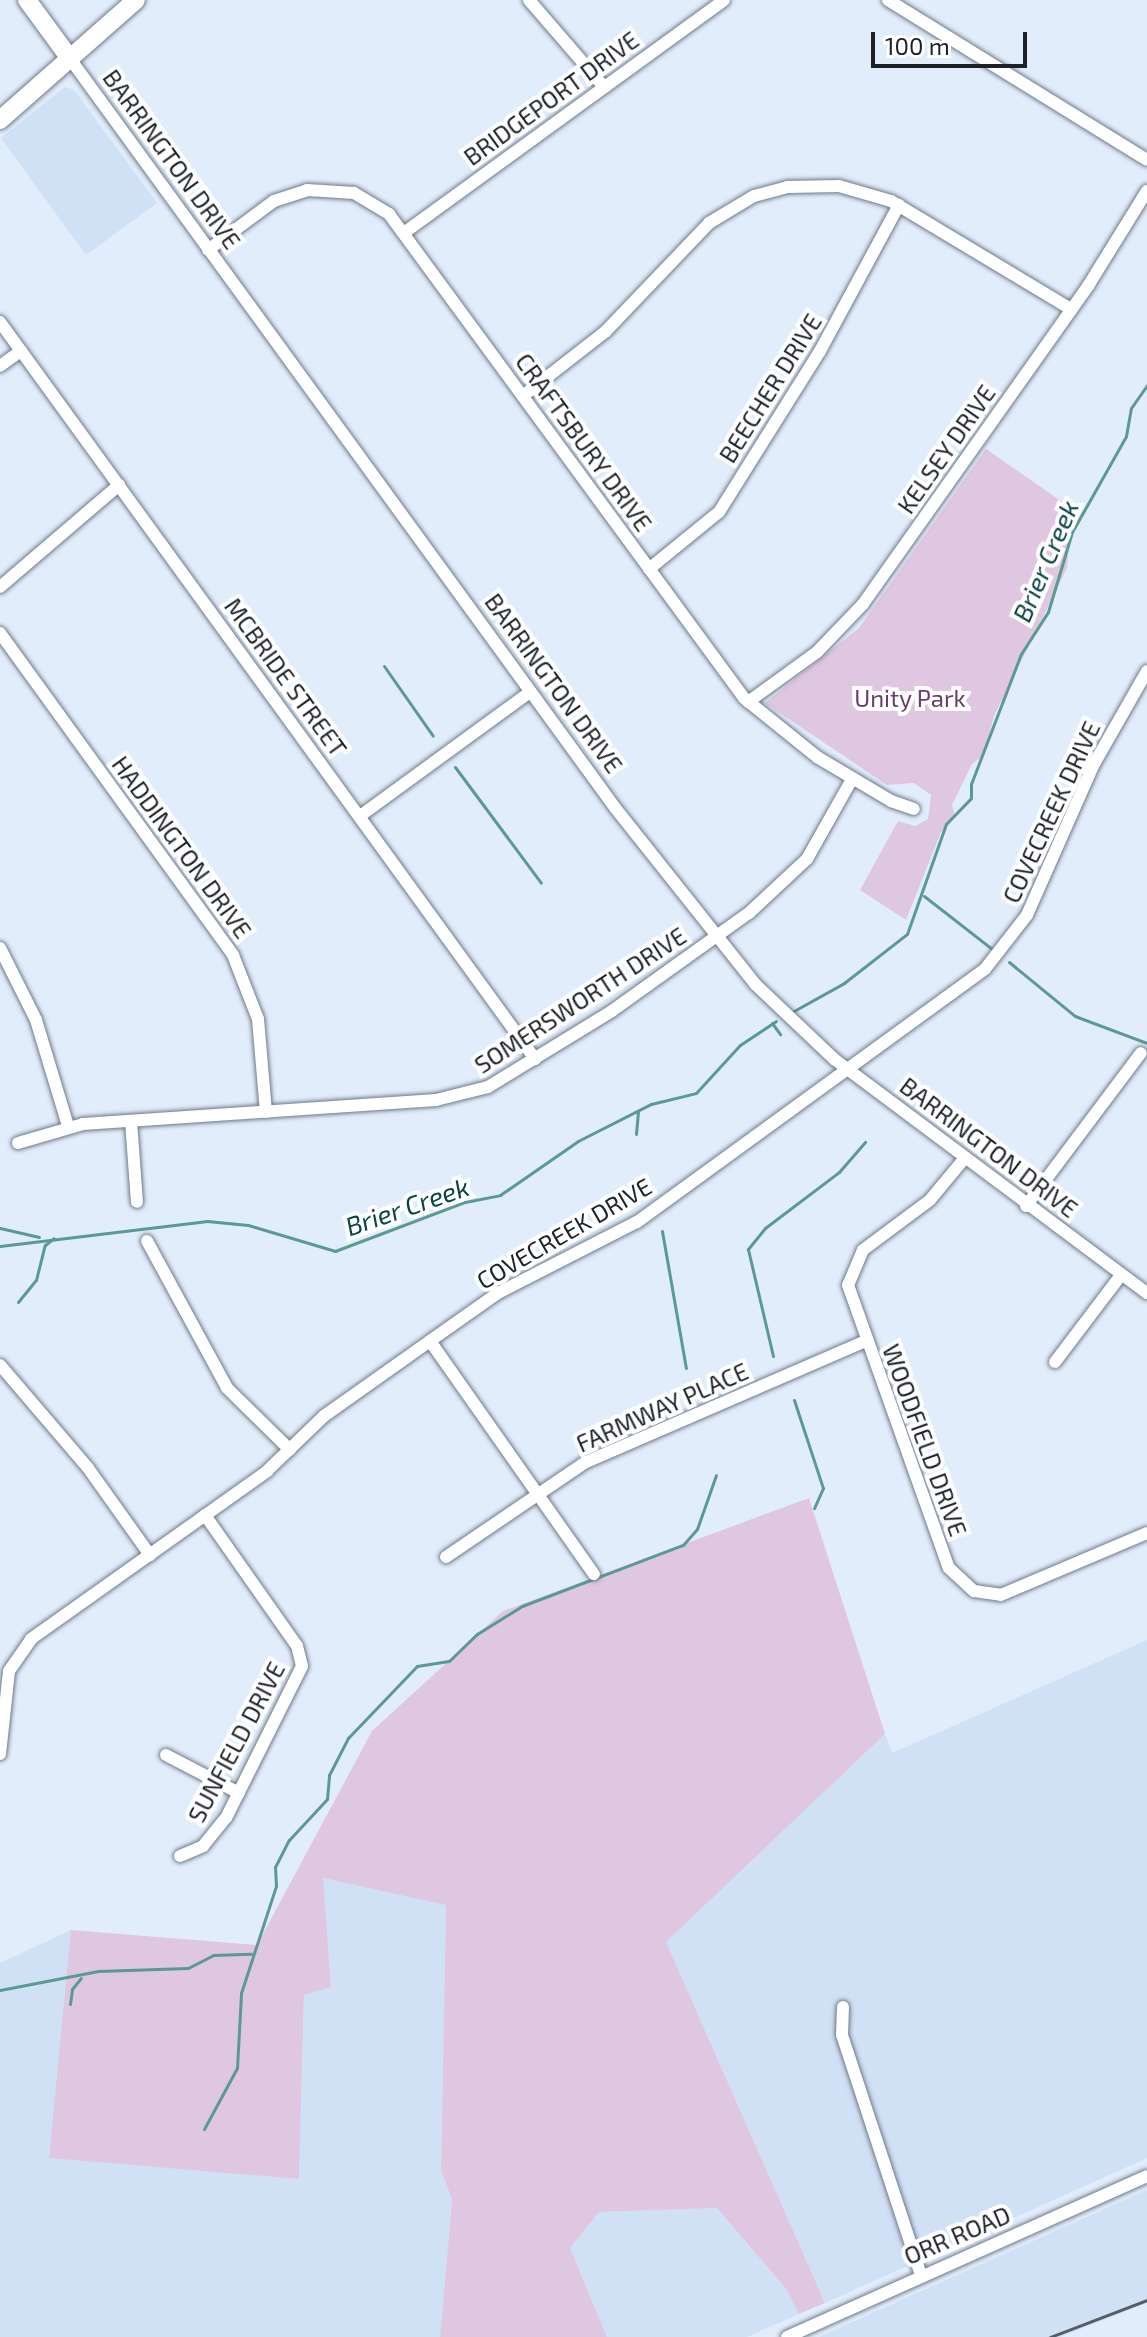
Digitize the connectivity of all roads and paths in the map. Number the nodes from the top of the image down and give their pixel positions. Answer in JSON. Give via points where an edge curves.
{"nodes":[{"id":1,"x":27,"y":0,"type":"edge"},
{"id":2,"x":136,"y":0,"type":"edge"},
{"id":3,"x":529,"y":0,"type":"edge"},
{"id":4,"x":724,"y":0,"type":"edge"},
{"id":5,"x":888,"y":0,"type":"edge"},
{"id":6,"x":71,"y":60,"type":"junction"},
{"id":7,"x":604,"y":87,"type":"junction"},
{"id":8,"x":0,"y":120,"type":"edge"},
{"id":9,"x":1147,"y":160,"type":"edge"},
{"id":10,"x":1147,"y":191,"type":"edge"},
{"id":11,"x":899,"y":205,"type":"junction"},
{"id":12,"x":405,"y":232,"type":"junction"},
{"id":13,"x":208,"y":250,"type":"junction"},
{"id":14,"x":1071,"y":309,"type":"junction"},
{"id":15,"x":0,"y":322,"type":"edge"},
{"id":16,"x":21,"y":351,"type":"junction"},
{"id":17,"x":0,"y":366,"type":"edge"},
{"id":18,"x":524,"y":395,"type":"junction"},
{"id":19,"x":119,"y":485,"type":"junction"},
{"id":20,"x":649,"y":569,"type":"junction"},
{"id":21,"x":0,"y":587,"type":"edge"},
{"id":22,"x":0,"y":633,"type":"edge"},
{"id":23,"x":1147,"y":671,"type":"edge"},
{"id":24,"x":530,"y":692,"type":"junction"},
{"id":25,"x":748,"y":702,"type":"junction"},
{"id":26,"x":852,"y":779,"type":"junction"},
{"id":27,"x":914,"y":809,"type":"dead end"},
{"id":28,"x":360,"y":816,"type":"junction"},
{"id":29,"x":717,"y":937,"type":"junction"},
{"id":30,"x":0,"y":948,"type":"edge"},
{"id":31,"x":1141,"y":1053,"type":"dead end"},
{"id":32,"x":535,"y":1059,"type":"junction"},
{"id":33,"x":848,"y":1070,"type":"junction"},
{"id":34,"x":266,"y":1112,"type":"junction"},
{"id":35,"x":131,"y":1121,"type":"junction"},
{"id":36,"x":68,"y":1126,"type":"junction"},
{"id":37,"x":18,"y":1143,"type":"dead end"},
{"id":38,"x":964,"y":1159,"type":"junction"},
{"id":39,"x":137,"y":1202,"type":"dead end"},
{"id":40,"x":1026,"y":1206,"type":"junction"},
{"id":41,"x":147,"y":1241,"type":"dead end"},
{"id":42,"x":1121,"y":1275,"type":"junction"},
{"id":43,"x":1147,"y":1293,"type":"edge"},
{"id":44,"x":430,"y":1341,"type":"junction"},
{"id":45,"x":866,"y":1341,"type":"junction"},
{"id":46,"x":1055,"y":1362,"type":"dead end"},
{"id":47,"x":0,"y":1365,"type":"edge"},
{"id":48,"x":290,"y":1450,"type":"junction"},
{"id":49,"x":538,"y":1494,"type":"junction"},
{"id":50,"x":205,"y":1515,"type":"junction"},
{"id":51,"x":1147,"y":1533,"type":"edge"},
{"id":52,"x":150,"y":1555,"type":"junction"},
{"id":53,"x":446,"y":1557,"type":"dead end"},
{"id":54,"x":594,"y":1574,"type":"dead end"},
{"id":55,"x":0,"y":1754,"type":"edge"},
{"id":56,"x":166,"y":1755,"type":"dead end"},
{"id":57,"x":239,"y":1793,"type":"junction"},
{"id":58,"x":180,"y":1856,"type":"dead end"},
{"id":59,"x":843,"y":2007,"type":"dead end"},
{"id":60,"x":1147,"y":2176,"type":"edge"},
{"id":61,"x":921,"y":2275,"type":"junction"},
{"id":62,"x":787,"y":2337,"type":"edge"}],
"edges":[{"from":1,"to":6,"type":"main road","name":"BARRINGTON DRIVE"},
{"from":2,"to":6,"type":"main road"},
{"from":3,"to":7,"type":"street"},
{"from":4,"to":7,"type":"street","name":"BRIDGEPORT DRIVE"},
{"from":5,"to":9,"type":"street"},
{"from":6,"to":8,"type":"main road"},
{"from":6,"to":13,"type":"street","name":"BARRINGTON DRIVE"},
{"from":7,"to":12,"type":"street","name":"BRIDGEPORT DRIVE"},
{"from":10,"to":14,"type":"street","name":"KELSEY DRIVE"},
{"from":11,"to":14,"type":"street"},
{"from":11,"to":18,"type":"street","via":[[861,190],[825,185],[776,190],[733,206],[693,237],[605,332]]},
{"from":11,"to":20,"type":"street","name":"BEECHER DRIVE","via":[[820,351],[719,512]]},
{"from":12,"to":13,"type":"street","name":"CRAFTSBURY DRIVE","via":[[363,196],[315,189],[274,201]]},
{"from":12,"to":18,"type":"street","name":"CRAFTSBURY DRIVE"},
{"from":13,"to":24,"type":"street","name":"BARRINGTON DRIVE"},
{"from":14,"to":25,"type":"street","name":"KELSEY DRIVE","via":[[850,621]]},
{"from":15,"to":16,"type":"street","name":"MCBRIDE STREET"},
{"from":16,"to":17,"type":"street"},
{"from":16,"to":19,"type":"street","name":"MCBRIDE STREET"},
{"from":18,"to":20,"type":"street","name":"CRAFTSBURY DRIVE"},
{"from":19,"to":21,"type":"street"},
{"from":19,"to":28,"type":"street","name":"MCBRIDE STREET"},
{"from":20,"to":25,"type":"street","name":"CRAFTSBURY DRIVE"},
{"from":22,"to":34,"type":"street","name":"HADDINGTON DRIVE","via":[[233,955],[258,1019]]},
{"from":23,"to":33,"type":"street","name":"COVECREEK DRIVE","via":[[1094,764],[1013,938],[968,984]]},
{"from":24,"to":28,"type":"street"},
{"from":24,"to":29,"type":"street","name":"BARRINGTON DRIVE"},
{"from":25,"to":26,"type":"street","name":"CRAFTSBURY DRIVE"},
{"from":26,"to":27,"type":"street","name":"CRAFTSBURY DRIVE"},
{"from":26,"to":29,"type":"street","name":"SOMERSWORTH DRIVE","via":[[796,872]]},
{"from":28,"to":32,"type":"street","name":"MCBRIDE STREET"},
{"from":29,"to":32,"type":"street","name":"SOMERSWORTH DRIVE"},
{"from":29,"to":33,"type":"street","name":"BARRINGTON DRIVE","via":[[779,1010]]},
{"from":30,"to":36,"type":"street","via":[[36,1020]]},
{"from":31,"to":40,"type":"street"},
{"from":32,"to":34,"type":"street","name":"SOMERSWORTH DRIVE","via":[[488,1087],[446,1099]]},
{"from":33,"to":38,"type":"street","name":"BARRINGTON DRIVE"},
{"from":33,"to":44,"type":"street","name":"COVECREEK DRIVE","via":[[637,1222],[498,1293]]},
{"from":34,"to":35,"type":"street","name":"SOMERSWORTH DRIVE"},
{"from":35,"to":36,"type":"street","name":"SOMERSWORTH DRIVE"},
{"from":35,"to":39,"type":"street"},
{"from":36,"to":37,"type":"street","name":"SOMERSWORTH DRIVE"},
{"from":38,"to":40,"type":"street","name":"BARRINGTON DRIVE"},
{"from":38,"to":45,"type":"street","name":"WOODFIELD DRIVE","via":[[930,1200],[855,1260],[848,1285]]},
{"from":40,"to":42,"type":"street","name":"BARRINGTON DRIVE"},
{"from":41,"to":48,"type":"street","via":[[227,1388]]},
{"from":42,"to":43,"type":"street","name":"BARRINGTON DRIVE"},
{"from":42,"to":46,"type":"street"},
{"from":44,"to":48,"type":"street","name":"COVECREEK DRIVE","via":[[324,1416]]},
{"from":44,"to":49,"type":"street"},
{"from":45,"to":49,"type":"street","name":"FARMWAY PLACE","via":[[613,1449]]},
{"from":45,"to":51,"type":"street","name":"WOODFIELD DRIVE","via":[[949,1568],[968,1588],[1009,1593]]},
{"from":47,"to":52,"type":"street","via":[[88,1468]]},
{"from":48,"to":50,"type":"street","name":"COVECREEK DRIVE"},
{"from":49,"to":53,"type":"street","name":"FARMWAY PLACE"},
{"from":49,"to":54,"type":"street"},
{"from":50,"to":52,"type":"street","name":"COVECREEK DRIVE"},
{"from":50,"to":57,"type":"street","name":"SUNFIELD DRIVE","via":[[301,1656],[298,1681]]},
{"from":52,"to":55,"type":"street","name":"COVECREEK DRIVE","via":[[22,1647],[9,1671]]},
{"from":56,"to":57,"type":"street"},
{"from":57,"to":58,"type":"street","name":"SUNFIELD DRIVE","via":[[217,1832]]},
{"from":59,"to":61,"type":"street","via":[[842,2035]]},
{"from":60,"to":61,"type":"street","name":"ORR ROAD"},
{"from":61,"to":62,"type":"street","name":"ORR ROAD"}]}
